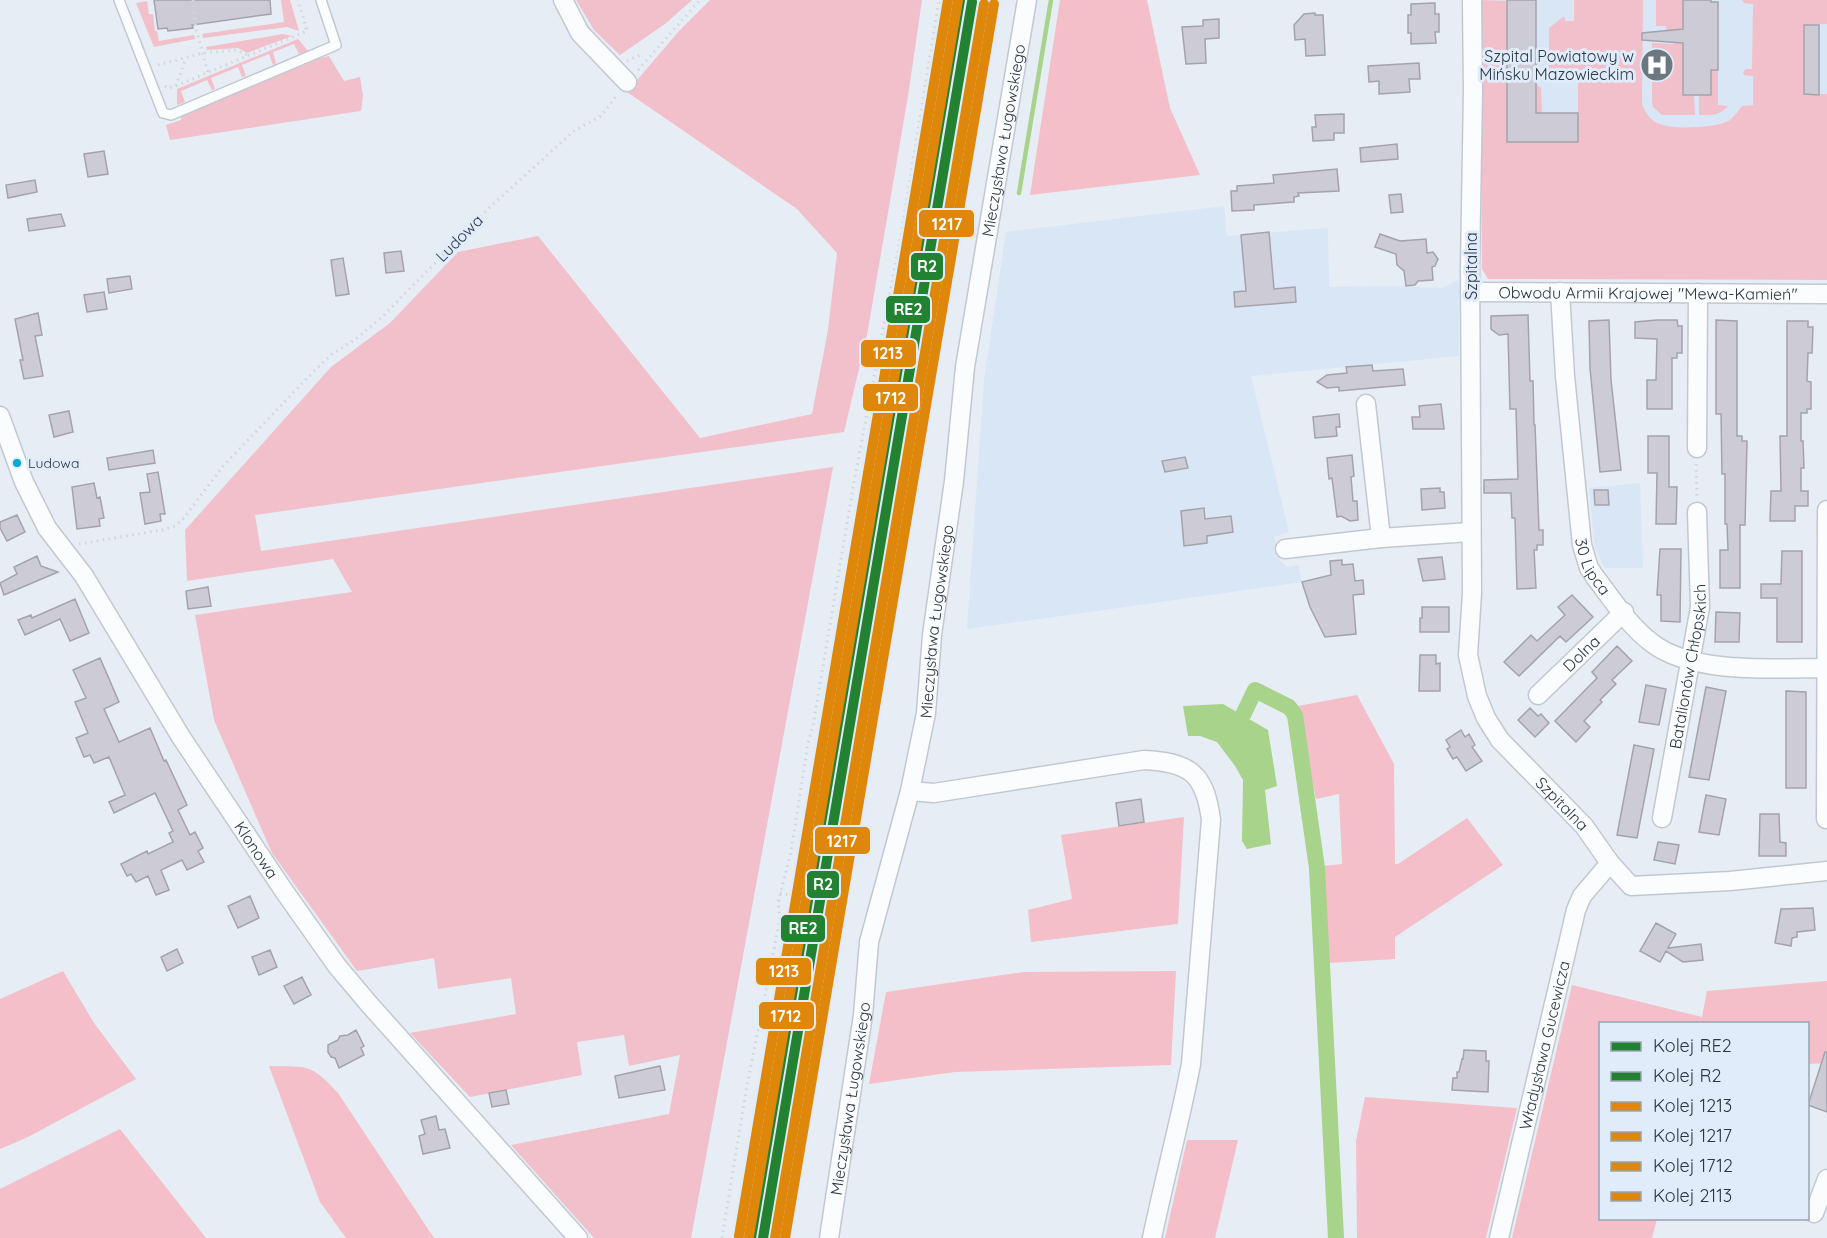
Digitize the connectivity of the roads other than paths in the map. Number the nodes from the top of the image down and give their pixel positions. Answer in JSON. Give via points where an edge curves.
{"nodes":[{"id":1,"x":118,"y":0,"type":"edge"},
{"id":2,"x":321,"y":0,"type":"edge"},
{"id":3,"x":563,"y":0,"type":"edge"},
{"id":4,"x":1027,"y":0,"type":"edge"},
{"id":5,"x":1472,"y":0,"type":"edge"},
{"id":6,"x":627,"y":82,"type":"road end"},
{"id":7,"x":1470,"y":292,"type":"junction"},
{"id":8,"x":1560,"y":292,"type":"junction"},
{"id":9,"x":1698,"y":293,"type":"junction"},
{"id":10,"x":1827,"y":294,"type":"edge"},
{"id":11,"x":1366,"y":404,"type":"dead end"},
{"id":12,"x":0,"y":416,"type":"edge"},
{"id":13,"x":1696,"y":448,"type":"road end"},
{"id":14,"x":1827,"y":510,"type":"edge"},
{"id":15,"x":1697,"y":512,"type":"road end"},
{"id":16,"x":1470,"y":532,"type":"junction"},
{"id":17,"x":1382,"y":538,"type":"junction"},
{"id":18,"x":1285,"y":549,"type":"dead end"},
{"id":19,"x":1624,"y":612,"type":"junction"},
{"id":20,"x":1691,"y":660,"type":"junction"},
{"id":21,"x":1827,"y":668,"type":"edge"},
{"id":22,"x":1538,"y":695,"type":"dead end"},
{"id":23,"x":910,"y":791,"type":"junction"},
{"id":24,"x":1662,"y":818,"type":"dead end"},
{"id":25,"x":1826,"y":819,"type":"edge"},
{"id":26,"x":1610,"y":863,"type":"junction"},
{"id":27,"x":1827,"y":871,"type":"edge"},
{"id":28,"x":1827,"y":1179,"type":"edge"},
{"id":29,"x":1814,"y":1213,"type":"dead end"},
{"id":30,"x":578,"y":1238,"type":"edge"},
{"id":31,"x":829,"y":1238,"type":"edge"},
{"id":32,"x":1152,"y":1238,"type":"edge"},
{"id":33,"x":1499,"y":1238,"type":"edge"}],
"edges":[{"from":1,"to":2,"type":"lane","via":[[163,113],[171,115],[336,45]]},
{"from":3,"to":6,"type":"street","via":[[580,33]]},
{"from":4,"to":23,"type":"street","name":"Mieczysława Ługowskiego","via":[[965,368],[926,713]]},
{"from":5,"to":7,"type":"street","name":"Szpitalna"},
{"from":7,"to":8,"type":"street","name":"Obwodu Armii Krajowej \"Mewa-Kamień\""},
{"from":7,"to":16,"type":"street","name":"Szpitalna"},
{"from":8,"to":9,"type":"street","name":"Obwodu Armii Krajowej \"Mewa-Kamień\""},
{"from":8,"to":19,"type":"street","name":"30 Lipca","via":[[1583,550],[1589,568]]},
{"from":9,"to":10,"type":"street","name":"Obwodu Armii Krajowej \"Mewa-Kamień\""},
{"from":9,"to":13,"type":"street"},
{"from":11,"to":17,"type":"street"},
{"from":12,"to":30,"type":"street","name":"Klonowa","via":[[24,482],[47,528],[102,605],[181,737],[284,891],[337,966]]},
{"from":14,"to":21,"type":"street"},
{"from":15,"to":20,"type":"street","name":"Batalionów Chłopskich","via":[[1700,607]]},
{"from":16,"to":17,"type":"street"},
{"from":16,"to":26,"type":"street","name":"Szpitalna","via":[[1468,655],[1486,718],[1500,741],[1584,826]]},
{"from":17,"to":18,"type":"street"},
{"from":19,"to":20,"type":"street","name":"30 Lipca","via":[[1652,643]]},
{"from":19,"to":22,"type":"street","name":"Dolna"},
{"from":20,"to":21,"type":"street","name":"30 Lipca","via":[[1743,668]]},
{"from":20,"to":24,"type":"street","name":"Batalionów Chłopskich"},
{"from":21,"to":25,"type":"street"},
{"from":23,"to":31,"type":"street","name":"Mieczysława Ługowskiego","via":[[869,942],[863,1015]]},
{"from":23,"to":32,"type":"street","via":[[934,793],[1144,760],[1184,766],[1204,790],[1211,820],[1191,1064]]},
{"from":26,"to":27,"type":"street","name":"Szpitalna","via":[[1631,885],[1730,881]]},
{"from":26,"to":33,"type":"street","name":"Władysława Gucewicza","via":[[1582,896],[1576,910]]},
{"from":28,"to":29,"type":"street"}]}
